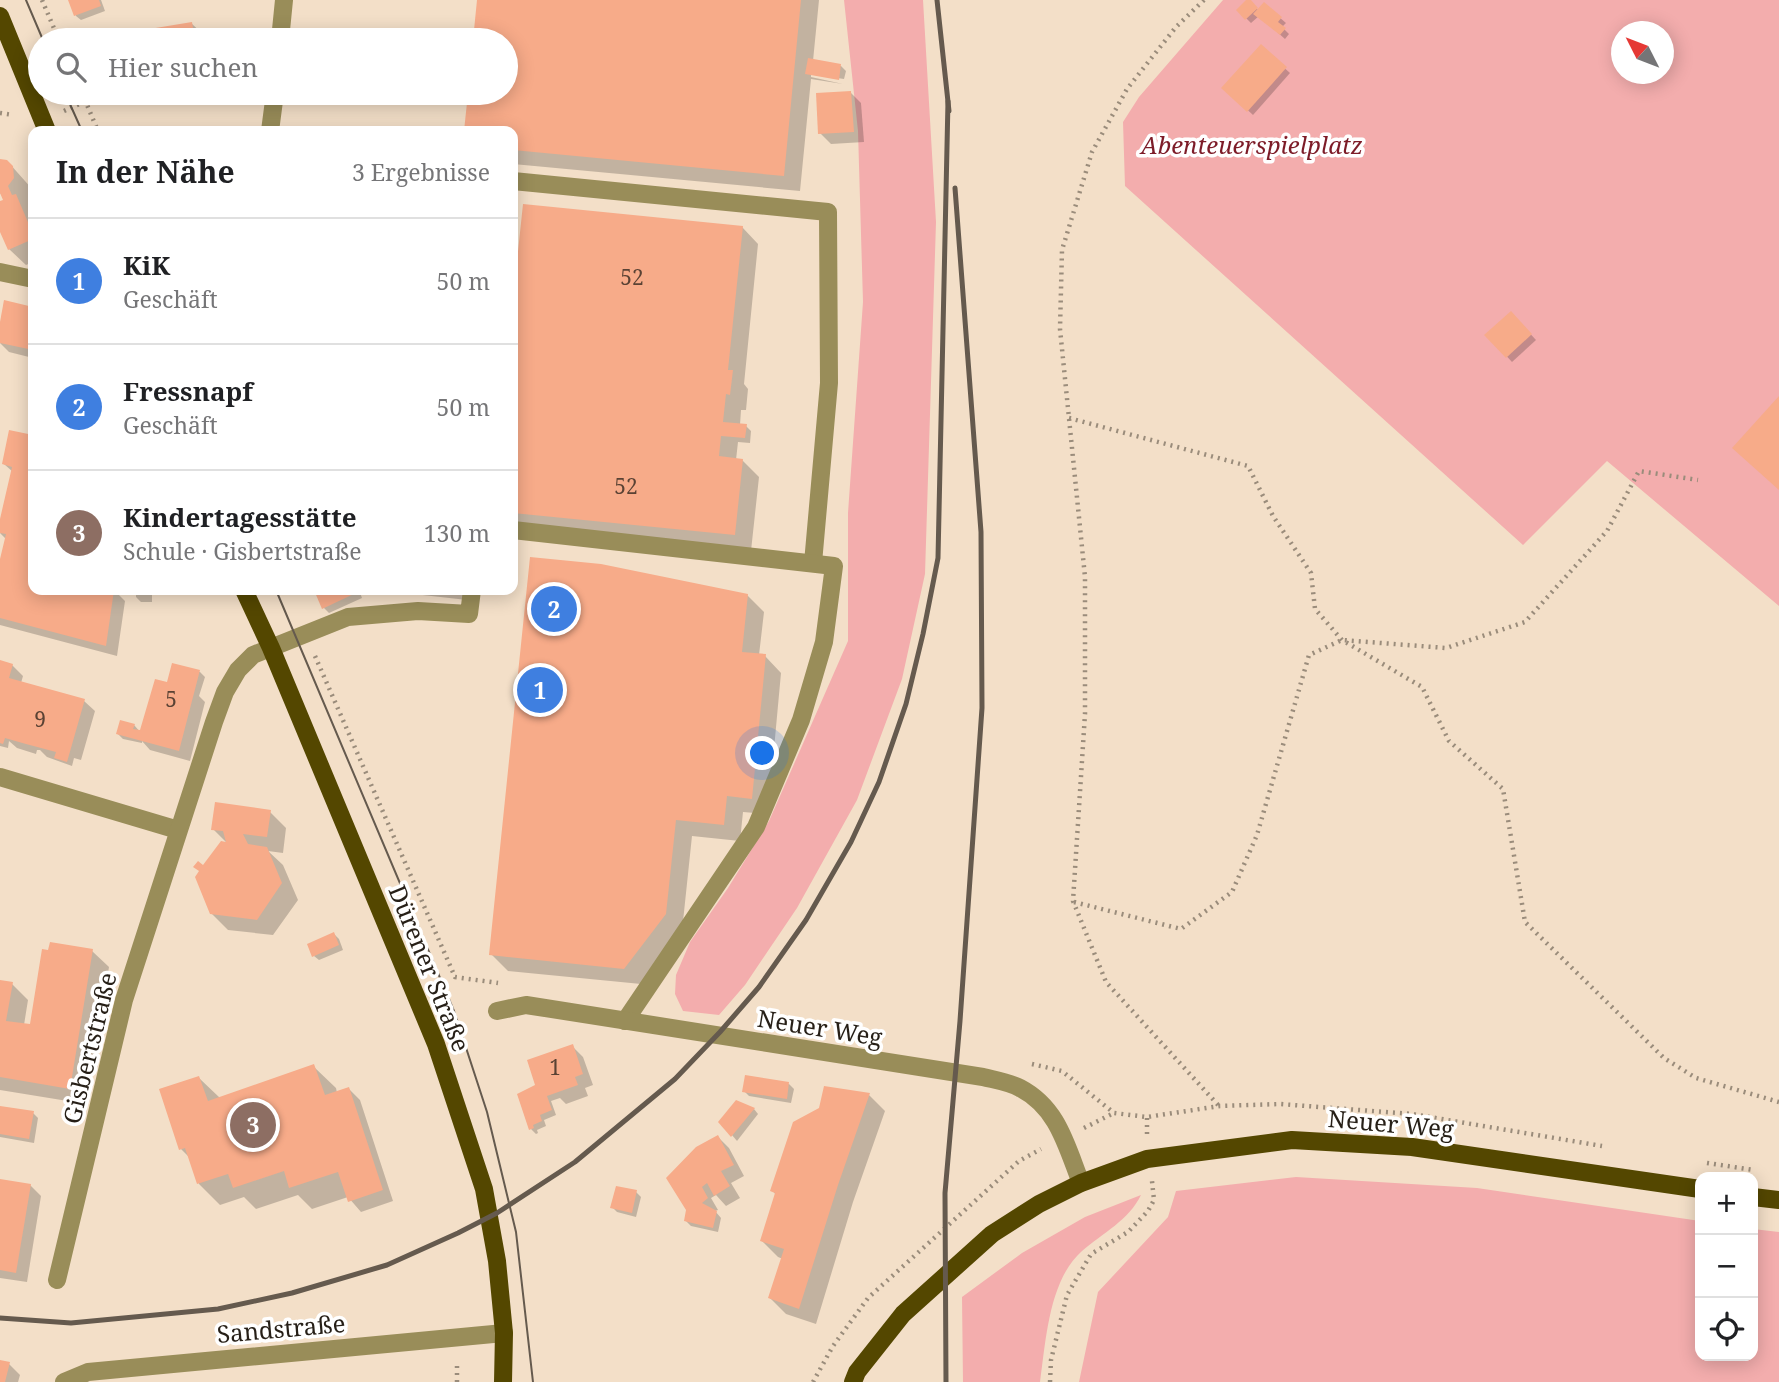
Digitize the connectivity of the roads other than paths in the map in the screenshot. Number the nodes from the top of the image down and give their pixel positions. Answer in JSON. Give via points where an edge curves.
{"nodes":[{"id":1,"x":284,"y":0,"type":"edge"},
{"id":2,"x":0,"y":16,"type":"edge"},
{"id":3,"x":281,"y":28,"type":"edge"},
{"id":4,"x":28,"y":85,"type":"edge"},
{"id":5,"x":36,"y":105,"type":"edge"},
{"id":6,"x":273,"y":105,"type":"edge"},
{"id":7,"x":45,"y":126,"type":"edge"},
{"id":8,"x":271,"y":126,"type":"edge"},
{"id":9,"x":518,"y":181,"type":"edge"},
{"id":10,"x":0,"y":272,"type":"edge"},
{"id":11,"x":28,"y":278,"type":"edge"},
{"id":12,"x":518,"y":531,"type":"edge"},
{"id":13,"x":813,"y":563,"type":"junction"},
{"id":14,"x":245,"y":595,"type":"edge"},
{"id":15,"x":471,"y":595,"type":"edge"},
{"id":16,"x":271,"y":648,"type":"junction"},
{"id":17,"x":0,"y":777,"type":"edge"},
{"id":18,"x":178,"y":830,"type":"junction"},
{"id":19,"x":497,"y":1011,"type":"dead end"},
{"id":20,"x":625,"y":1021,"type":"junction"},
{"id":21,"x":1081,"y":1183,"type":"junction"},
{"id":22,"x":1695,"y":1188,"type":"edge"},
{"id":23,"x":1758,"y":1198,"type":"edge"},
{"id":24,"x":1779,"y":1200,"type":"edge"},
{"id":25,"x":57,"y":1280,"type":"dead end"},
{"id":26,"x":504,"y":1333,"type":"junction"},
{"id":27,"x":64,"y":1382,"type":"edge"},
{"id":28,"x":503,"y":1382,"type":"edge"},
{"id":29,"x":853,"y":1382,"type":"edge"}],
"edges":[{"from":1,"to":3,"type":"street"},
{"from":2,"to":4,"type":"main road"},
{"from":5,"to":7,"type":"main road"},
{"from":6,"to":8,"type":"street"},
{"from":9,"to":13,"type":"street","via":[[828,212],[829,383]]},
{"from":10,"to":11,"type":"street"},
{"from":12,"to":13,"type":"street"},
{"from":13,"to":20,"type":"street","via":[[834,566],[824,642],[801,720],[756,827]]},
{"from":14,"to":16,"type":"main road","name":"Dürener Straße"},
{"from":15,"to":16,"type":"street","name":"Gisbertstraße","via":[[469,614],[418,611],[348,617]]},
{"from":16,"to":18,"type":"street","name":"Gisbertstraße","via":[[253,655],[225,692]]},
{"from":16,"to":26,"type":"main road","name":"Dürener Straße","via":[[436,1044],[484,1189]]},
{"from":17,"to":18,"type":"street"},
{"from":18,"to":25,"type":"street","name":"Gisbertstraße","via":[[124,999]]},
{"from":19,"to":20,"type":"street","name":"Neuer Weg","via":[[526,1005]]},
{"from":20,"to":21,"type":"street","name":"Neuer Weg","via":[[983,1077],[1017,1087],[1051,1112]]},
{"from":21,"to":22,"type":"main road","name":"Neuer Weg","via":[[1147,1159],[1306,1140],[1412,1147]]},
{"from":21,"to":29,"type":"main road","name":"Neuer Weg","via":[[992,1234],[903,1314]]},
{"from":23,"to":24,"type":"main road"},
{"from":26,"to":27,"type":"street","name":"Sandstraße","via":[[98,1371]]},
{"from":26,"to":28,"type":"main road","name":"Dürener Straße"}]}
